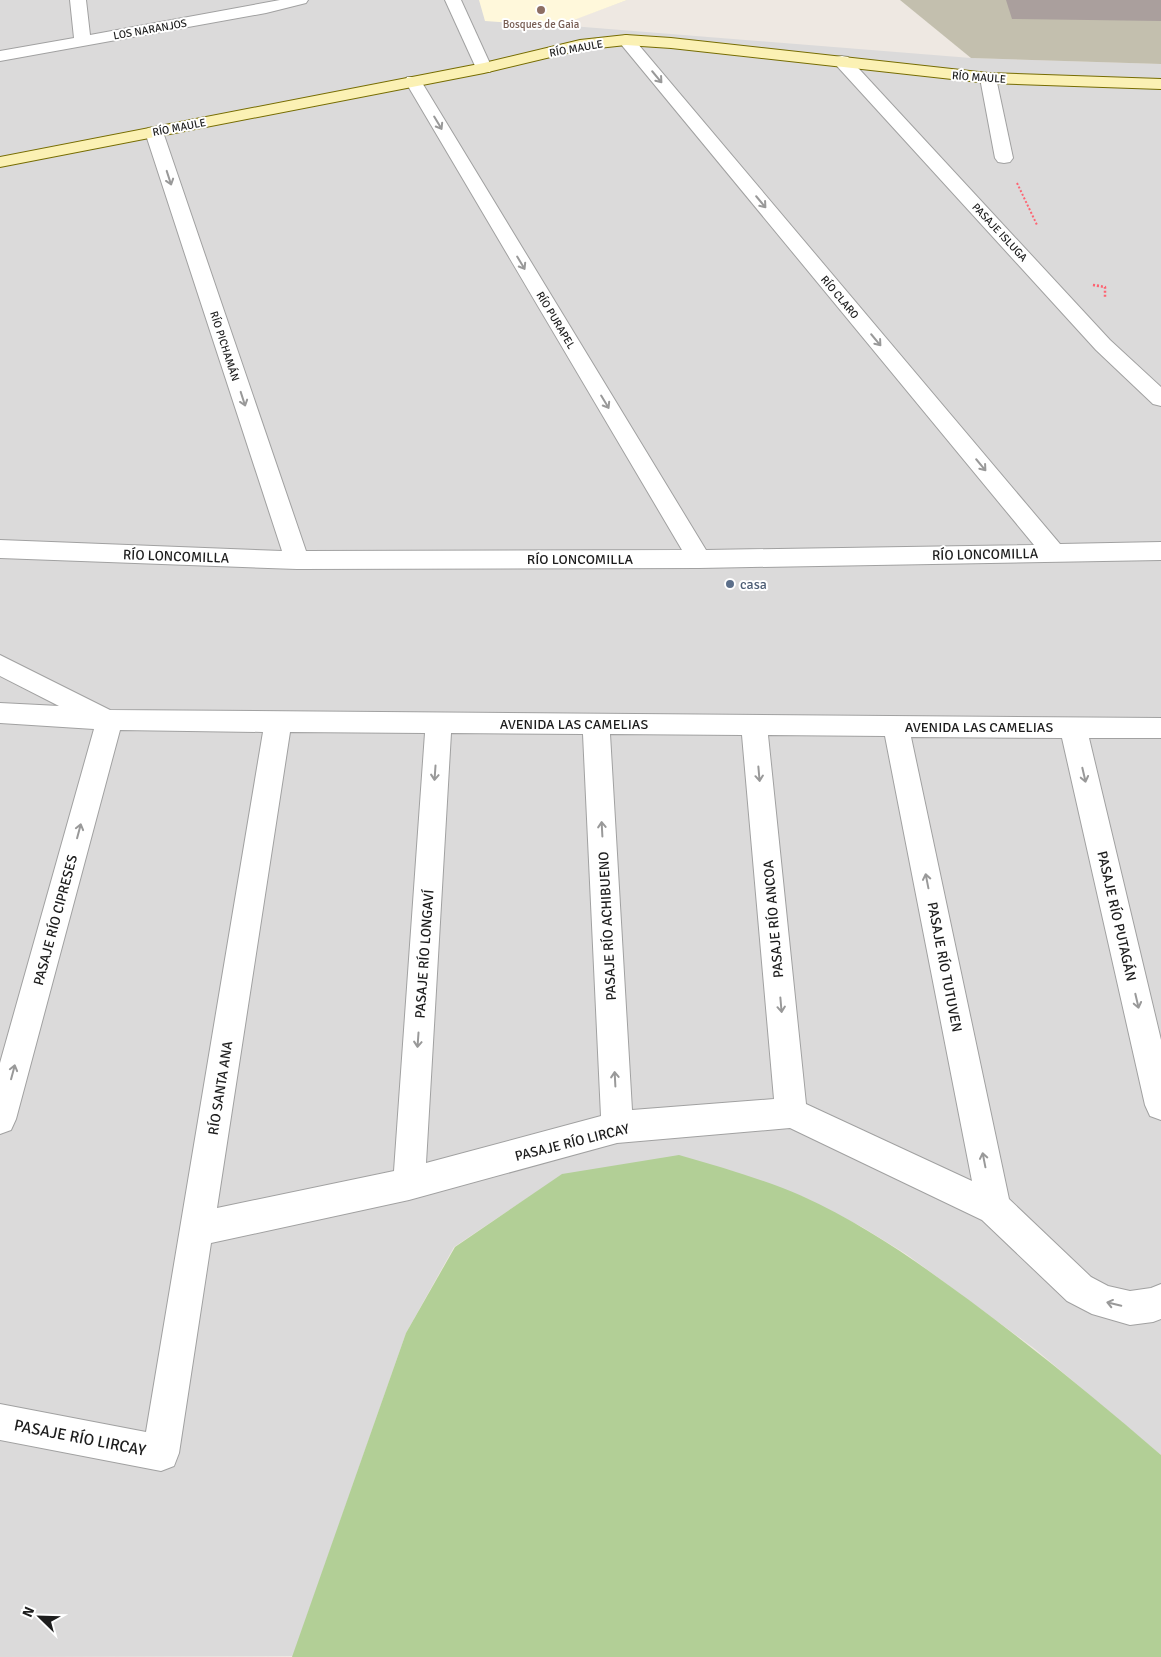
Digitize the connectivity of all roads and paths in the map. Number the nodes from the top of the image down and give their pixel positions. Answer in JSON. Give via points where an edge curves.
{"nodes":[{"id":1,"x":78,"y":0,"type":"edge"},
{"id":2,"x":300,"y":0,"type":"edge"},
{"id":3,"x":453,"y":0,"type":"edge"},
{"id":4,"x":265,"y":4,"type":"edge"},
{"id":5,"x":626,"y":40,"type":"junction"},
{"id":6,"x":82,"y":41,"type":"junction"},
{"id":7,"x":0,"y":56,"type":"edge"},
{"id":8,"x":842,"y":61,"type":"junction"},
{"id":9,"x":484,"y":68,"type":"junction"},
{"id":10,"x":988,"y":78,"type":"junction"},
{"id":11,"x":413,"y":81,"type":"junction"},
{"id":12,"x":1161,"y":85,"type":"edge"},
{"id":13,"x":154,"y":132,"type":"junction"},
{"id":14,"x":1004,"y":158,"type":"dead end"},
{"id":15,"x":0,"y":162,"type":"edge"},
{"id":16,"x":1161,"y":399,"type":"edge"},
{"id":17,"x":0,"y":549,"type":"edge"},
{"id":18,"x":1161,"y":550,"type":"edge"},
{"id":19,"x":1054,"y":553,"type":"junction"},
{"id":20,"x":699,"y":559,"type":"junction"},
{"id":21,"x":297,"y":560,"type":"junction"},
{"id":22,"x":0,"y":666,"type":"edge"},
{"id":23,"x":0,"y":713,"type":"edge"},
{"id":24,"x":110,"y":720,"type":"junction"},
{"id":25,"x":278,"y":722,"type":"junction"},
{"id":26,"x":438,"y":724,"type":"junction"},
{"id":27,"x":596,"y":724,"type":"junction"},
{"id":28,"x":754,"y":725,"type":"junction"},
{"id":29,"x":896,"y":726,"type":"junction"},
{"id":30,"x":1073,"y":727,"type":"junction"},
{"id":31,"x":1161,"y":728,"type":"edge"},
{"id":32,"x":1161,"y":1105,"type":"edge"},
{"id":33,"x":791,"y":1113,"type":"junction"},
{"id":34,"x":0,"y":1119,"type":"edge"},
{"id":35,"x":617,"y":1128,"type":"junction"},
{"id":36,"x":409,"y":1184,"type":"junction"},
{"id":37,"x":994,"y":1208,"type":"junction"},
{"id":38,"x":197,"y":1229,"type":"junction"},
{"id":39,"x":1161,"y":1301,"type":"edge"},
{"id":40,"x":0,"y":1422,"type":"edge"},
{"id":41,"x":161,"y":1453,"type":"joint"}],
"edges":[{"from":1,"to":6,"type":"street"},
{"from":2,"to":4,"type":"street","name":"LOS NARANJOS"},
{"from":3,"to":9,"type":"street"},
{"from":4,"to":6,"type":"street","name":"LOS NARANJOS"},
{"from":5,"to":8,"type":"street","name":"RÍO MAULE"},
{"from":5,"to":9,"type":"street","name":"RÍO MAULE","via":[[580,45]]},
{"from":5,"to":19,"type":"street","name":"RÍO CLARO","one_way":true},
{"from":6,"to":7,"type":"street","name":"LOS NARANJOS"},
{"from":8,"to":10,"type":"street","name":"RÍO MAULE"},
{"from":8,"to":16,"type":"street","name":"PASAJE ISLUGA","via":[[1103,345]]},
{"from":9,"to":11,"type":"street","name":"RÍO MAULE"},
{"from":10,"to":12,"type":"street","name":"RÍO MAULE"},
{"from":10,"to":14,"type":"street"},
{"from":11,"to":13,"type":"street","name":"RÍO MAULE"},
{"from":11,"to":20,"type":"street","name":"RÍO PURAPEL","one_way":true},
{"from":13,"to":15,"type":"street","name":"RÍO MAULE"},
{"from":13,"to":21,"type":"street","name":"RÍO PICHAMÁN","one_way":true},
{"from":17,"to":21,"type":"street","name":"RÍO LONCOMILLA"},
{"from":18,"to":19,"type":"street","name":"RÍO LONCOMILLA"},
{"from":19,"to":20,"type":"street","name":"RÍO LONCOMILLA"},
{"from":20,"to":21,"type":"street","name":"RÍO LONCOMILLA"},
{"from":22,"to":24,"type":"street","name":"AVENIDA LAS CAMELIAS"},
{"from":23,"to":24,"type":"street"},
{"from":24,"to":25,"type":"street","name":"AVENIDA LAS CAMELIAS"},
{"from":34,"to":24,"type":"street","name":"PASAJE RÍO CIPRESES","one_way":true},
{"from":25,"to":26,"type":"street","name":"AVENIDA LAS CAMELIAS"},
{"from":25,"to":38,"type":"street","name":"RÍO SANTA ANA"},
{"from":26,"to":27,"type":"street","name":"AVENIDA LAS CAMELIAS"},
{"from":26,"to":36,"type":"street","name":"PASAJE RÍO LONGAVÍ","one_way":true},
{"from":27,"to":28,"type":"street","name":"AVENIDA LAS CAMELIAS"},
{"from":35,"to":27,"type":"street","name":"PASAJE RÍO ACHIBUENO","one_way":true},
{"from":28,"to":29,"type":"street","name":"AVENIDA LAS CAMELIAS"},
{"from":28,"to":33,"type":"street","name":"PASAJE RÍO ANCOA","one_way":true},
{"from":29,"to":30,"type":"street","name":"AVENIDA LAS CAMELIAS"},
{"from":37,"to":29,"type":"street","name":"PASAJE RÍO TUTUVEN","one_way":true},
{"from":30,"to":31,"type":"street","name":"AVENIDA LAS CAMELIAS"},
{"from":30,"to":32,"type":"street","name":"PASAJE RÍO PUTAGÁN","one_way":true},
{"from":33,"to":35,"type":"street","name":"PASAJE RÍO LIRCAY"},
{"from":33,"to":37,"type":"street"},
{"from":35,"to":36,"type":"street","name":"PASAJE RÍO LIRCAY"},
{"from":36,"to":38,"type":"street","name":"PASAJE RÍO LIRCAY"},
{"from":39,"to":37,"type":"street","one_way":true,"via":[[1130,1308],[1104,1302],[1079,1289]]},
{"from":38,"to":41,"type":"street","name":"RÍO SANTA ANA"},
{"from":40,"to":41,"type":"street","name":"PASAJE RÍO LIRCAY"}]}
